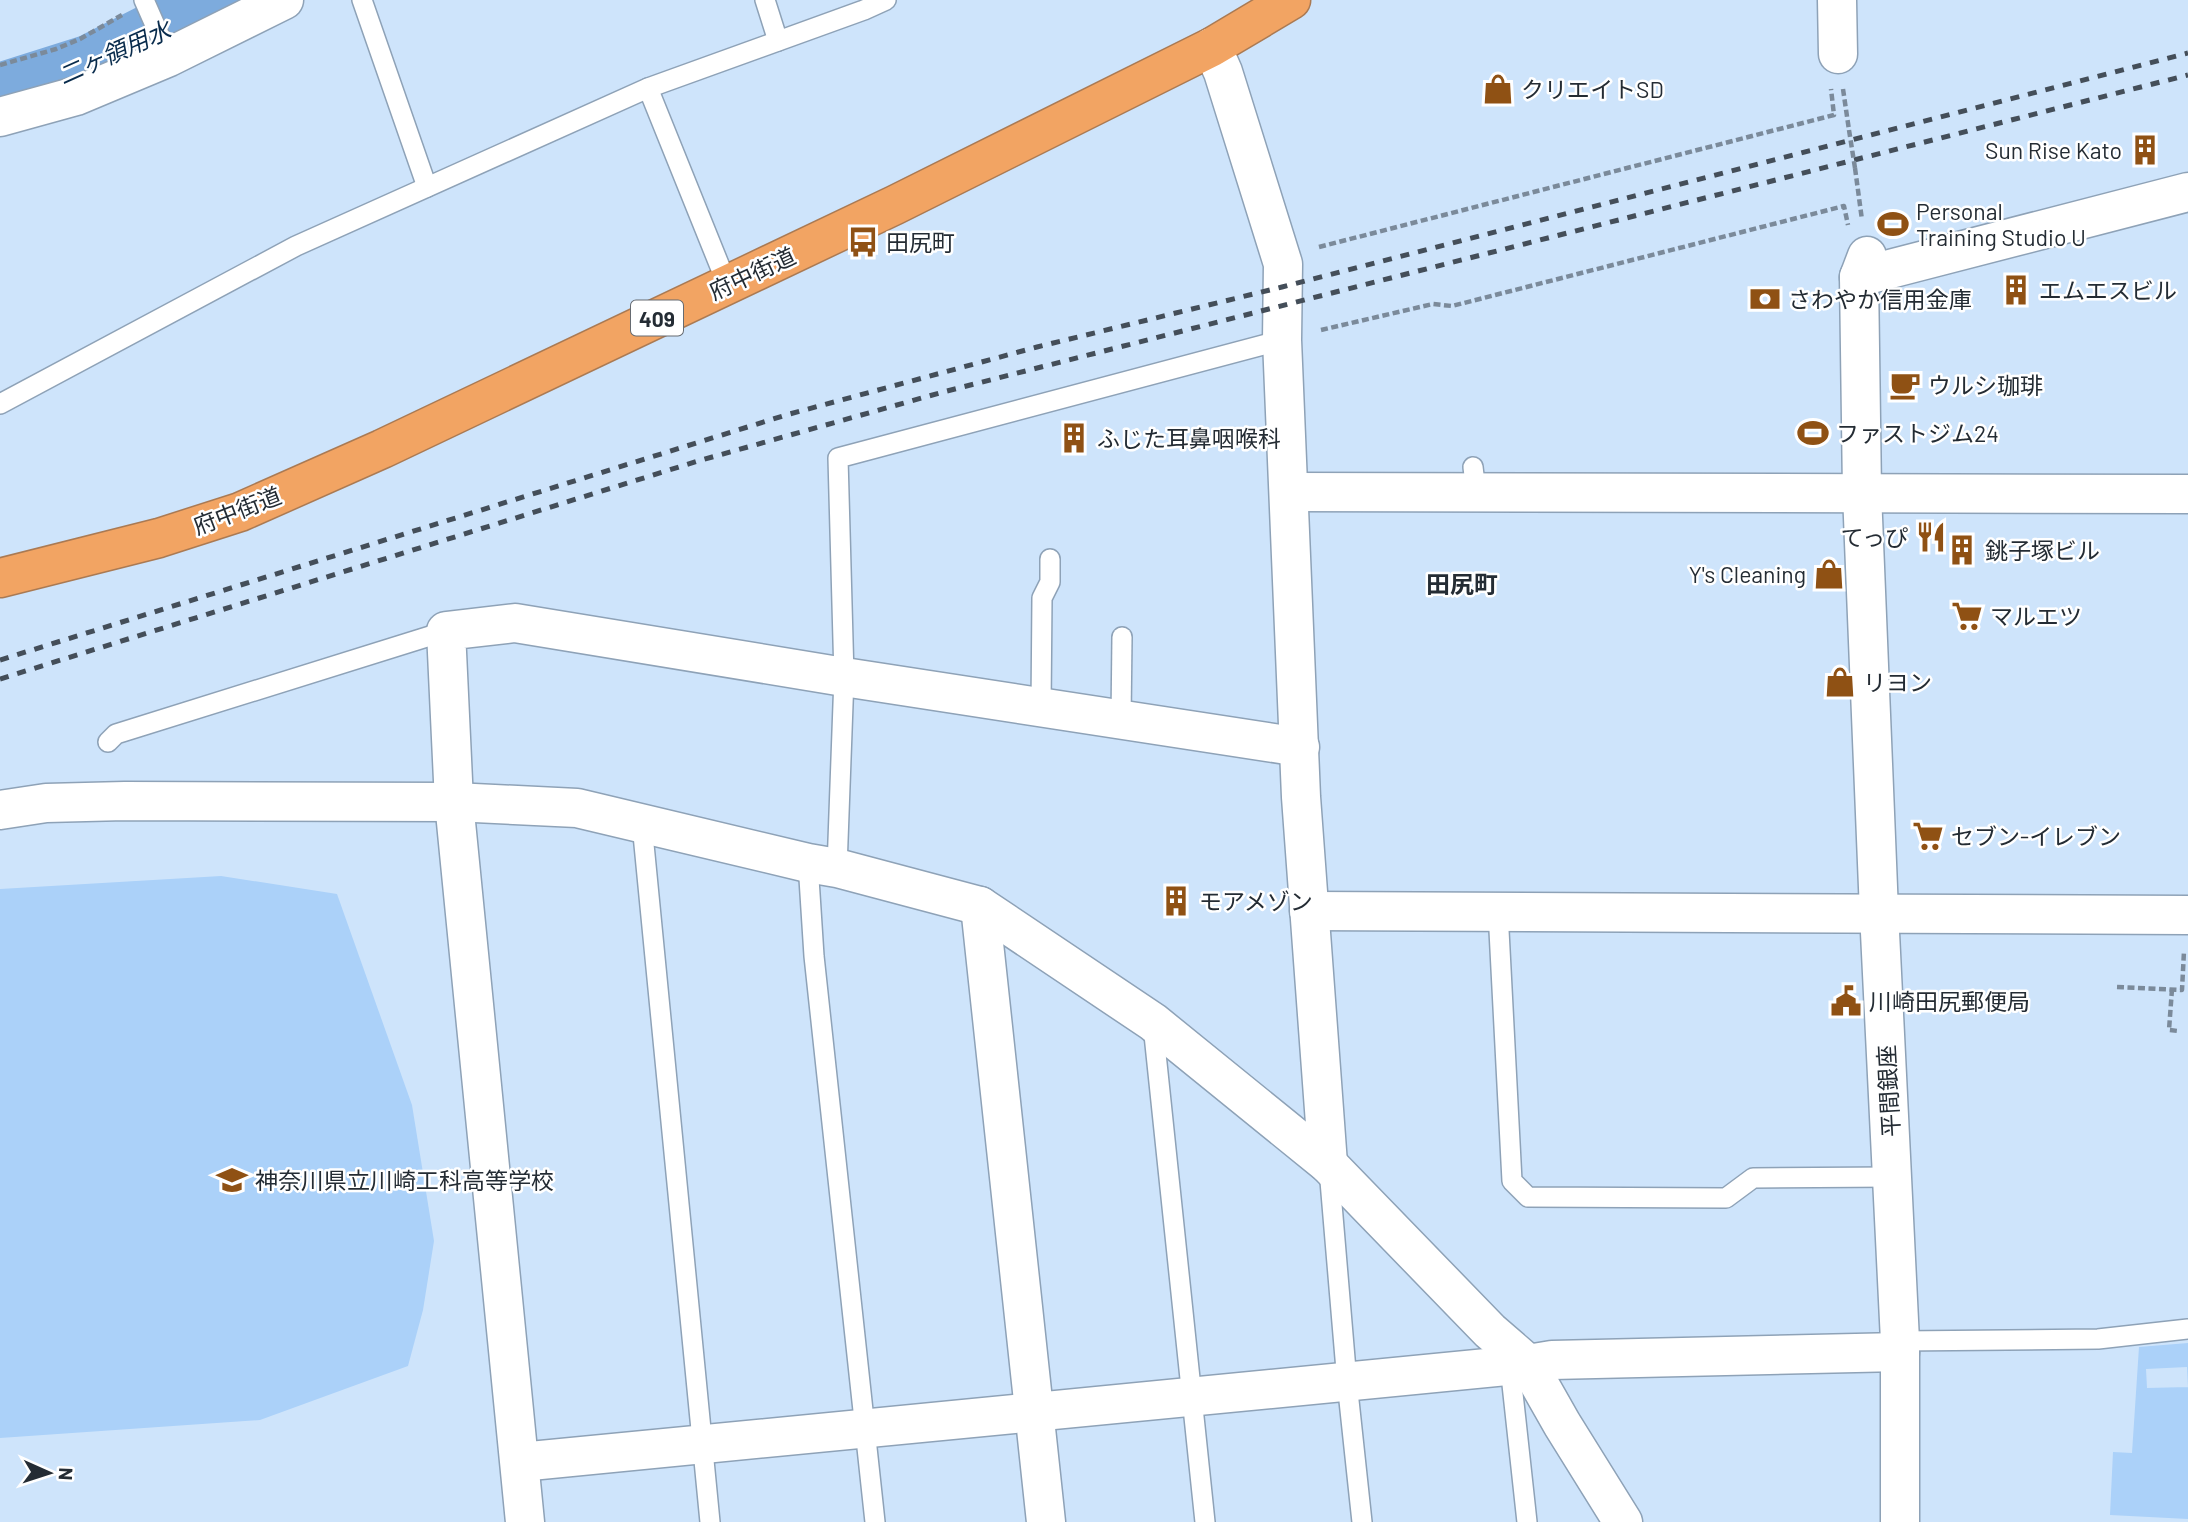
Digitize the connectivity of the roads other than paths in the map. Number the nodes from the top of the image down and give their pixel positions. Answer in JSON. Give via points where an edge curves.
{"nodes":[{"id":1,"x":284,"y":0,"type":"edge"},
{"id":2,"x":362,"y":0,"type":"edge"},
{"id":3,"x":765,"y":0,"type":"edge"},
{"id":4,"x":886,"y":0,"type":"edge"},
{"id":5,"x":1291,"y":0,"type":"edge"},
{"id":6,"x":1837,"y":0,"type":"edge"},
{"id":7,"x":145,"y":3,"type":"edge"},
{"id":8,"x":778,"y":41,"type":"junction"},
{"id":9,"x":1212,"y":47,"type":"junction"},
{"id":10,"x":1838,"y":54,"type":"road end"},
{"id":11,"x":169,"y":57,"type":"junction"},
{"id":12,"x":648,"y":88,"type":"junction"},
{"id":13,"x":0,"y":117,"type":"edge"},
{"id":14,"x":427,"y":187,"type":"junction"},
{"id":15,"x":2188,"y":192,"type":"edge"},
{"id":16,"x":727,"y":284,"type":"junction"},
{"id":17,"x":1282,"y":340,"type":"junction"},
{"id":18,"x":0,"y":404,"type":"edge"},
{"id":19,"x":1290,"y":492,"type":"junction"},
{"id":20,"x":1862,"y":492,"type":"junction"},
{"id":21,"x":2188,"y":494,"type":"edge"},
{"id":22,"x":1050,"y":559,"type":"dead end"},
{"id":23,"x":0,"y":576,"type":"edge"},
{"id":24,"x":446,"y":631,"type":"junction"},
{"id":25,"x":1122,"y":637,"type":"dead end"},
{"id":26,"x":844,"y":677,"type":"junction"},
{"id":27,"x":1041,"y":707,"type":"junction"},
{"id":28,"x":1121,"y":719,"type":"junction"},
{"id":29,"x":108,"y":742,"type":"dead end"},
{"id":30,"x":1300,"y":747,"type":"junction"},
{"id":31,"x":454,"y":802,"type":"junction"},
{"id":32,"x":0,"y":810,"type":"edge"},
{"id":33,"x":642,"y":824,"type":"junction"},
{"id":34,"x":822,"y":866,"type":"junction"},
{"id":35,"x":980,"y":906,"type":"junction"},
{"id":36,"x":1308,"y":911,"type":"junction"},
{"id":37,"x":1498,"y":911,"type":"junction"},
{"id":38,"x":1879,"y":912,"type":"junction"},
{"id":39,"x":2188,"y":915,"type":"edge"},
{"id":40,"x":1153,"y":1022,"type":"junction"},
{"id":41,"x":1328,"y":1164,"type":"junction"},
{"id":42,"x":1893,"y":1177,"type":"junction"},
{"id":43,"x":2188,"y":1329,"type":"edge"},
{"id":44,"x":1900,"y":1347,"type":"junction"},
{"id":45,"x":1519,"y":1365,"type":"junction"},
{"id":46,"x":1347,"y":1382,"type":"junction"},
{"id":47,"x":1192,"y":1397,"type":"junction"},
{"id":48,"x":1034,"y":1412,"type":"junction"},
{"id":49,"x":865,"y":1429,"type":"junction"},
{"id":50,"x":703,"y":1444,"type":"junction"},
{"id":51,"x":520,"y":1462,"type":"junction"},
{"id":52,"x":525,"y":1522,"type":"edge"},
{"id":53,"x":710,"y":1522,"type":"edge"},
{"id":54,"x":875,"y":1522,"type":"edge"},
{"id":55,"x":1045,"y":1522,"type":"edge"},
{"id":56,"x":1205,"y":1522,"type":"edge"},
{"id":57,"x":1362,"y":1522,"type":"edge"},
{"id":58,"x":1527,"y":1522,"type":"edge"},
{"id":59,"x":1623,"y":1522,"type":"edge"},
{"id":60,"x":1900,"y":1522,"type":"edge"}],
"edges":[{"from":1,"to":11,"type":"street"},
{"from":2,"to":14,"type":"lane"},
{"from":3,"to":8,"type":"lane"},
{"from":4,"to":8,"type":"lane"},
{"from":5,"to":9,"type":"highway","name":"府中街道","number":"409"},
{"from":6,"to":10,"type":"street"},
{"from":7,"to":11,"type":"lane"},
{"from":8,"to":12,"type":"lane"},
{"from":9,"to":16,"type":"highway","name":"府中街道","number":"409"},
{"from":9,"to":17,"type":"street","via":[[1281,257]]},
{"from":11,"to":13,"type":"street","via":[[76,96]]},
{"from":12,"to":14,"type":"lane"},
{"from":12,"to":16,"type":"lane"},
{"from":14,"to":18,"type":"lane","via":[[296,246]]},
{"from":15,"to":20,"type":"street","name":"平間銀座","via":[[1863,267]]},
{"from":16,"to":23,"type":"highway","name":"府中街道","number":"409","via":[[240,512],[159,538]]},
{"from":17,"to":19,"type":"street"},
{"from":17,"to":26,"type":"lane","via":[[838,458]]},
{"from":19,"to":20,"type":"street","via":[[1474,480]]},
{"from":19,"to":30,"type":"street"},
{"from":20,"to":21,"type":"street"},
{"from":20,"to":38,"type":"street","name":"平間銀座"},
{"from":22,"to":27,"type":"lane","via":[[1050,582],[1042,598]]},
{"from":24,"to":26,"type":"street","via":[[515,624]]},
{"from":24,"to":29,"type":"lane","via":[[116,734]]},
{"from":24,"to":31,"type":"street"},
{"from":25,"to":28,"type":"lane"},
{"from":26,"to":27,"type":"street"},
{"from":26,"to":34,"type":"lane"},
{"from":27,"to":28,"type":"street"},
{"from":28,"to":30,"type":"street"},
{"from":30,"to":36,"type":"street"},
{"from":31,"to":32,"type":"street","via":[[46,803]]},
{"from":31,"to":33,"type":"street","via":[[577,808]]},
{"from":31,"to":51,"type":"street"},
{"from":33,"to":34,"type":"street"},
{"from":33,"to":50,"type":"lane"},
{"from":34,"to":35,"type":"street"},
{"from":34,"to":49,"type":"lane","via":[[814,956]]},
{"from":35,"to":40,"type":"street"},
{"from":35,"to":48,"type":"street"},
{"from":36,"to":37,"type":"street"},
{"from":36,"to":41,"type":"street"},
{"from":37,"to":38,"type":"street"},
{"from":37,"to":42,"type":"lane","via":[[1512,1181],[1528,1197],[1726,1198],[1753,1178]]},
{"from":38,"to":39,"type":"street"},
{"from":38,"to":42,"type":"street","name":"平間銀座"},
{"from":40,"to":41,"type":"street"},
{"from":40,"to":47,"type":"lane"},
{"from":41,"to":45,"type":"street"},
{"from":41,"to":46,"type":"lane"},
{"from":42,"to":44,"type":"street","name":"平間銀座"},
{"from":43,"to":44,"type":"lane","via":[[2098,1339]]},
{"from":44,"to":45,"type":"street"},
{"from":44,"to":60,"type":"street","name":"平間銀座"},
{"from":45,"to":46,"type":"street"},
{"from":45,"to":58,"type":"lane"},
{"from":45,"to":59,"type":"street"},
{"from":46,"to":47,"type":"street"},
{"from":46,"to":57,"type":"lane"},
{"from":47,"to":48,"type":"street"},
{"from":47,"to":56,"type":"lane"},
{"from":48,"to":49,"type":"street"},
{"from":48,"to":55,"type":"street"},
{"from":49,"to":50,"type":"street"},
{"from":49,"to":54,"type":"lane"},
{"from":50,"to":51,"type":"street"},
{"from":50,"to":53,"type":"lane"},
{"from":51,"to":52,"type":"street"}]}
